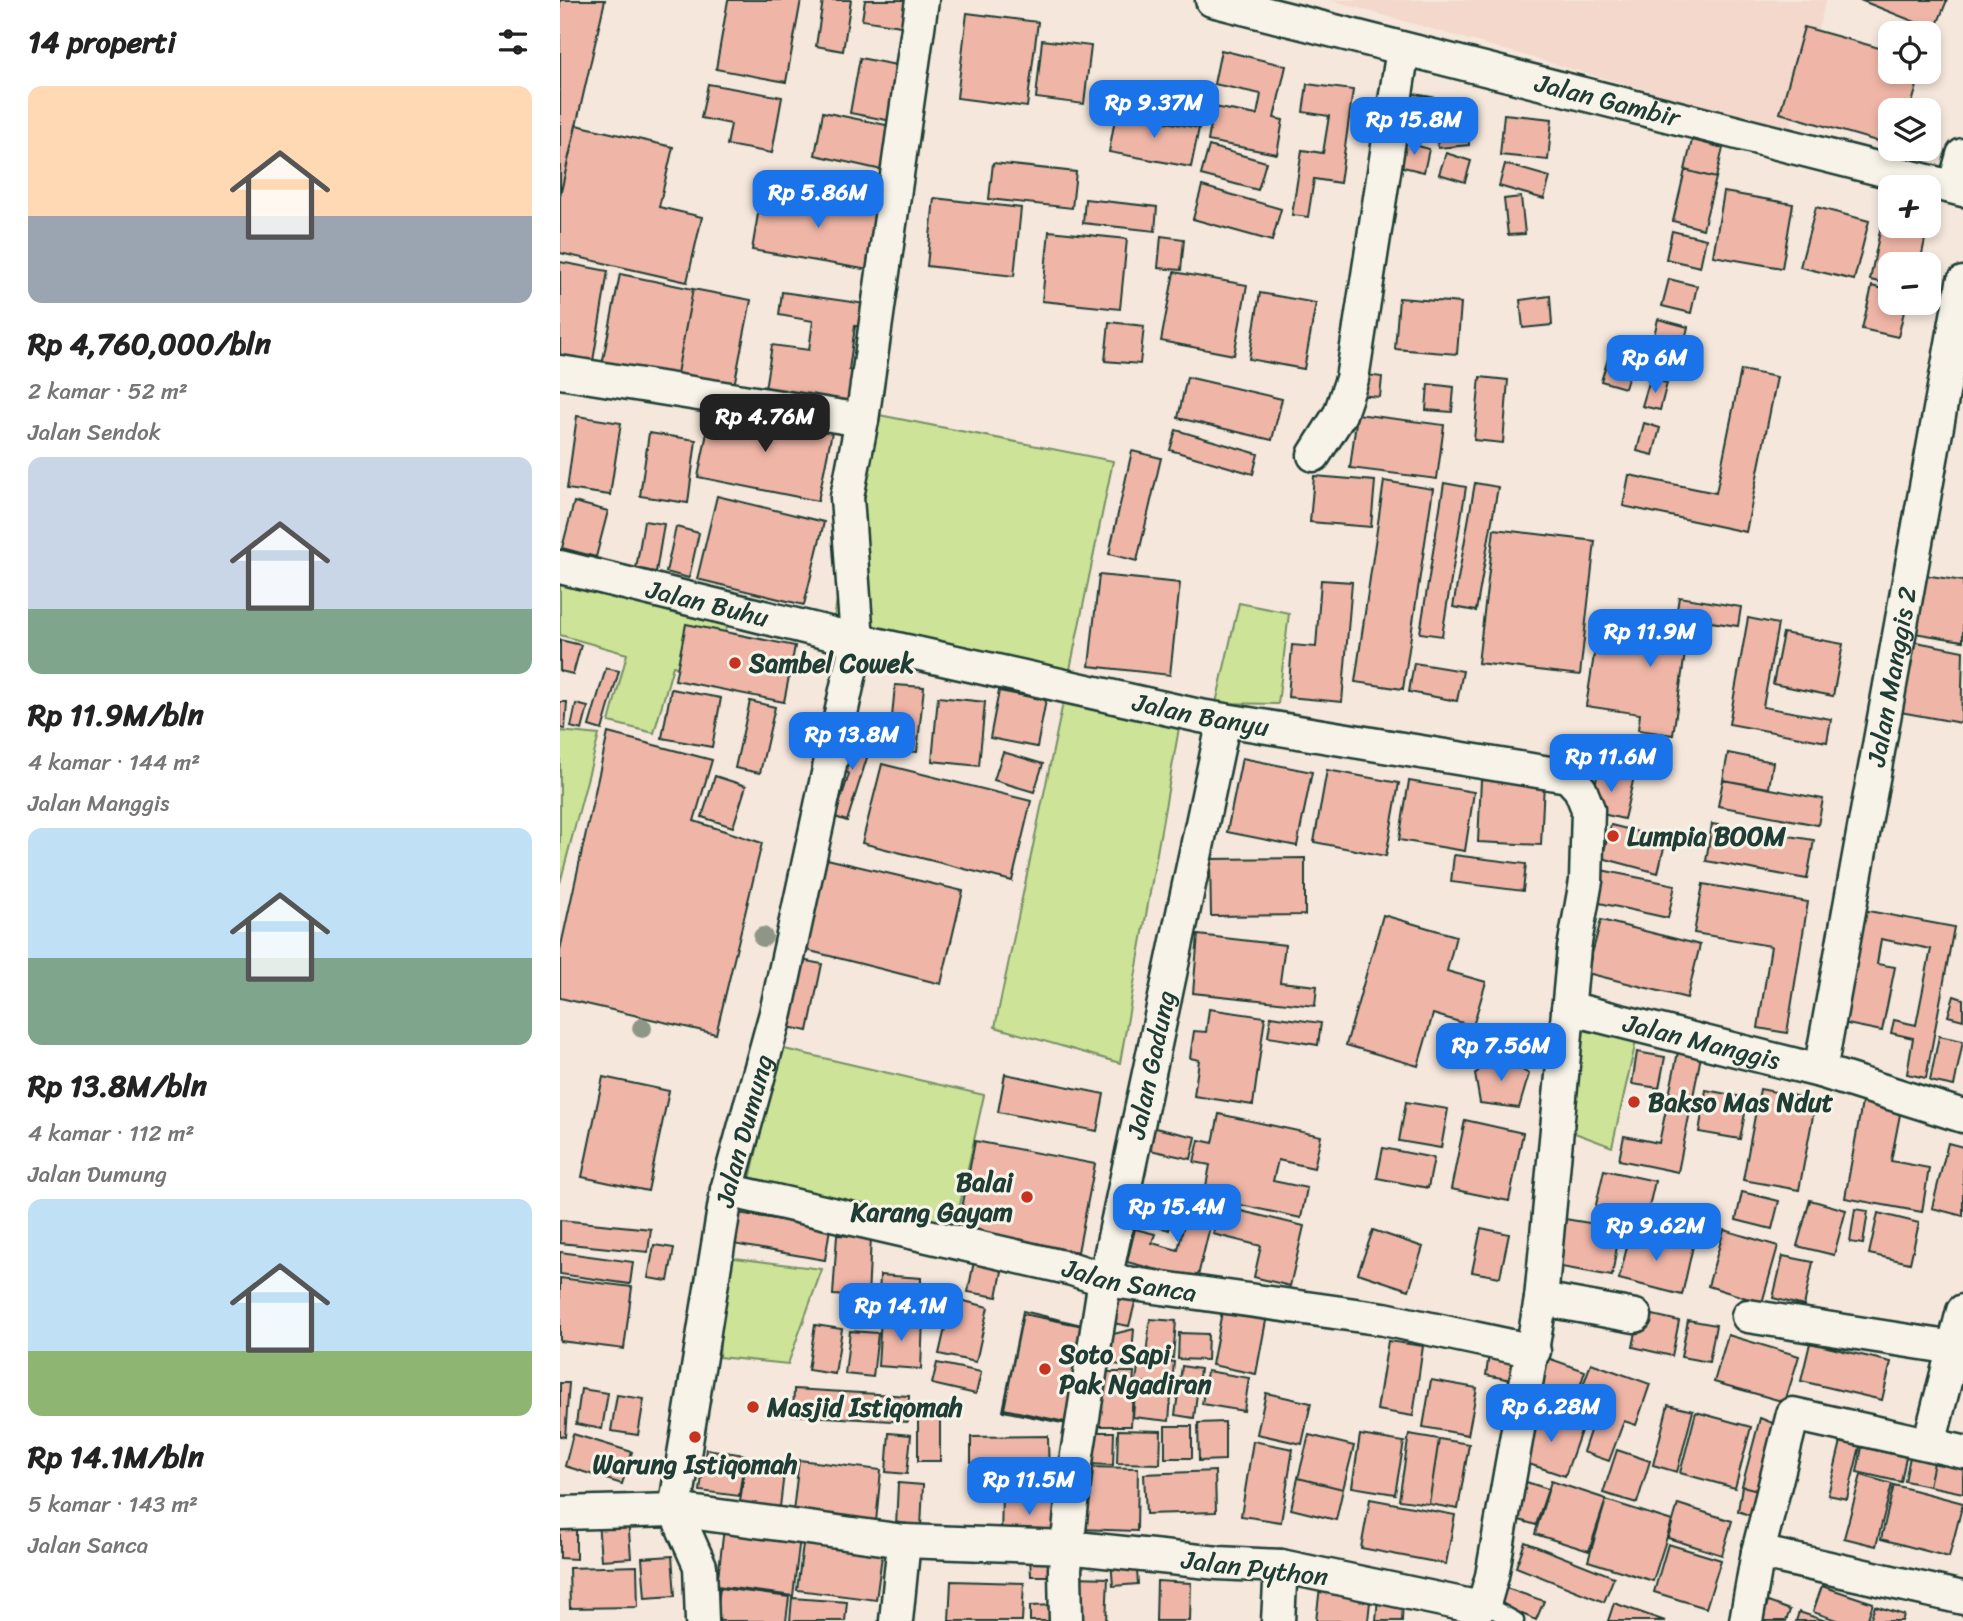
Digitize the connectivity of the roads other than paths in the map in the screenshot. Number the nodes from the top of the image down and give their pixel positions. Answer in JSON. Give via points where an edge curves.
{"nodes":[{"id":1,"x":922,"y":0,"type":"edge"},
{"id":2,"x":1212,"y":0,"type":"edge"},
{"id":3,"x":1403,"y":49,"type":"junction"},
{"id":4,"x":1963,"y":155,"type":"edge"},
{"id":5,"x":1958,"y":188,"type":"edge"},
{"id":6,"x":1963,"y":283,"type":"edge"},
{"id":7,"x":560,"y":372,"type":"edge"},
{"id":8,"x":862,"y":420,"type":"junction"},
{"id":9,"x":1314,"y":455,"type":"dead end"},
{"id":10,"x":560,"y":567,"type":"edge"},
{"id":11,"x":857,"y":640,"type":"junction"},
{"id":12,"x":1224,"y":720,"type":"junction"},
{"id":13,"x":1568,"y":1008,"type":"junction"},
{"id":14,"x":1820,"y":1071,"type":"junction"},
{"id":15,"x":1963,"y":1116,"type":"edge"},
{"id":16,"x":727,"y":1190,"type":"junction"},
{"id":17,"x":1105,"y":1280,"type":"junction"},
{"id":18,"x":1541,"y":1298,"type":"junction"},
{"id":19,"x":1963,"y":1311,"type":"edge"},
{"id":20,"x":1748,"y":1316,"type":"dead end"},
{"id":21,"x":1635,"y":1317,"type":"dead end"},
{"id":22,"x":1954,"y":1348,"type":"junction"},
{"id":23,"x":1534,"y":1352,"type":"junction"},
{"id":24,"x":1929,"y":1444,"type":"junction"},
{"id":25,"x":1963,"y":1452,"type":"edge"},
{"id":26,"x":675,"y":1510,"type":"junction"},
{"id":27,"x":560,"y":1513,"type":"edge"},
{"id":28,"x":904,"y":1541,"type":"junction"},
{"id":29,"x":1067,"y":1547,"type":"junction"},
{"id":30,"x":1758,"y":1552,"type":"junction"},
{"id":31,"x":1281,"y":1566,"type":"junction"},
{"id":32,"x":1963,"y":1598,"type":"edge"},
{"id":33,"x":1484,"y":1604,"type":"junction"},
{"id":34,"x":702,"y":1621,"type":"edge"},
{"id":35,"x":896,"y":1621,"type":"edge"},
{"id":36,"x":1066,"y":1621,"type":"edge"},
{"id":37,"x":1278,"y":1621,"type":"edge"},
{"id":38,"x":1516,"y":1621,"type":"edge"},
{"id":39,"x":1746,"y":1621,"type":"edge"}],
"edges":[{"from":1,"to":8,"type":"street","name":"Jalan Dumung"},
{"from":2,"to":3,"type":"street","name":"Jalan Gambir"},
{"from":3,"to":5,"type":"street","name":"Jalan Gambir"},
{"from":3,"to":9,"type":"street","via":[[1352,379],[1340,414]]},
{"from":4,"to":5,"type":"street"},
{"from":6,"to":14,"type":"street","name":"Jalan Manggis 2"},
{"from":7,"to":8,"type":"street"},
{"from":8,"to":11,"type":"street","name":"Jalan Dumung","via":[[847,497]]},
{"from":10,"to":11,"type":"street","name":"Jalan Buhu"},
{"from":11,"to":12,"type":"street","name":"Jalan Banyu"},
{"from":11,"to":16,"type":"street","name":"Jalan Dumung","via":[[776,1013]]},
{"from":12,"to":13,"type":"street","name":"Jalan Banyu","via":[[1568,776],[1580,789],[1588,809],[1586,881]]},
{"from":12,"to":17,"type":"street","name":"Jalan Gadung"},
{"from":13,"to":14,"type":"street","name":"Jalan Manggis"},
{"from":13,"to":18,"type":"street"},
{"from":14,"to":15,"type":"street","name":"Jalan Manggis"},
{"from":16,"to":17,"type":"street","name":"Jalan Sanca"},
{"from":16,"to":26,"type":"street","name":"Jalan Dumung"},
{"from":17,"to":23,"type":"street","name":"Jalan Sanca","via":[[1384,1319]]},
{"from":17,"to":29,"type":"street","name":"Jalan Gadung"},
{"from":18,"to":21,"type":"street"},
{"from":18,"to":23,"type":"street"},
{"from":19,"to":22,"type":"street"},
{"from":20,"to":22,"type":"street"},
{"from":22,"to":24,"type":"street"},
{"from":23,"to":33,"type":"street"},
{"from":24,"to":25,"type":"street"},
{"from":24,"to":30,"type":"street","via":[[1793,1414]]},
{"from":26,"to":27,"type":"street","name":"Jalan Python"},
{"from":26,"to":28,"type":"street","name":"Jalan Python"},
{"from":26,"to":34,"type":"street","via":[[700,1566]]},
{"from":28,"to":29,"type":"street","name":"Jalan Python"},
{"from":28,"to":35,"type":"street"},
{"from":29,"to":31,"type":"street","name":"Jalan Python"},
{"from":29,"to":36,"type":"street","name":"Jalan Gadung"},
{"from":30,"to":32,"type":"street"},
{"from":30,"to":39,"type":"street"},
{"from":31,"to":33,"type":"street","name":"Jalan Python","via":[[1476,1607]]},
{"from":31,"to":37,"type":"street"},
{"from":33,"to":38,"type":"lane"}]}
